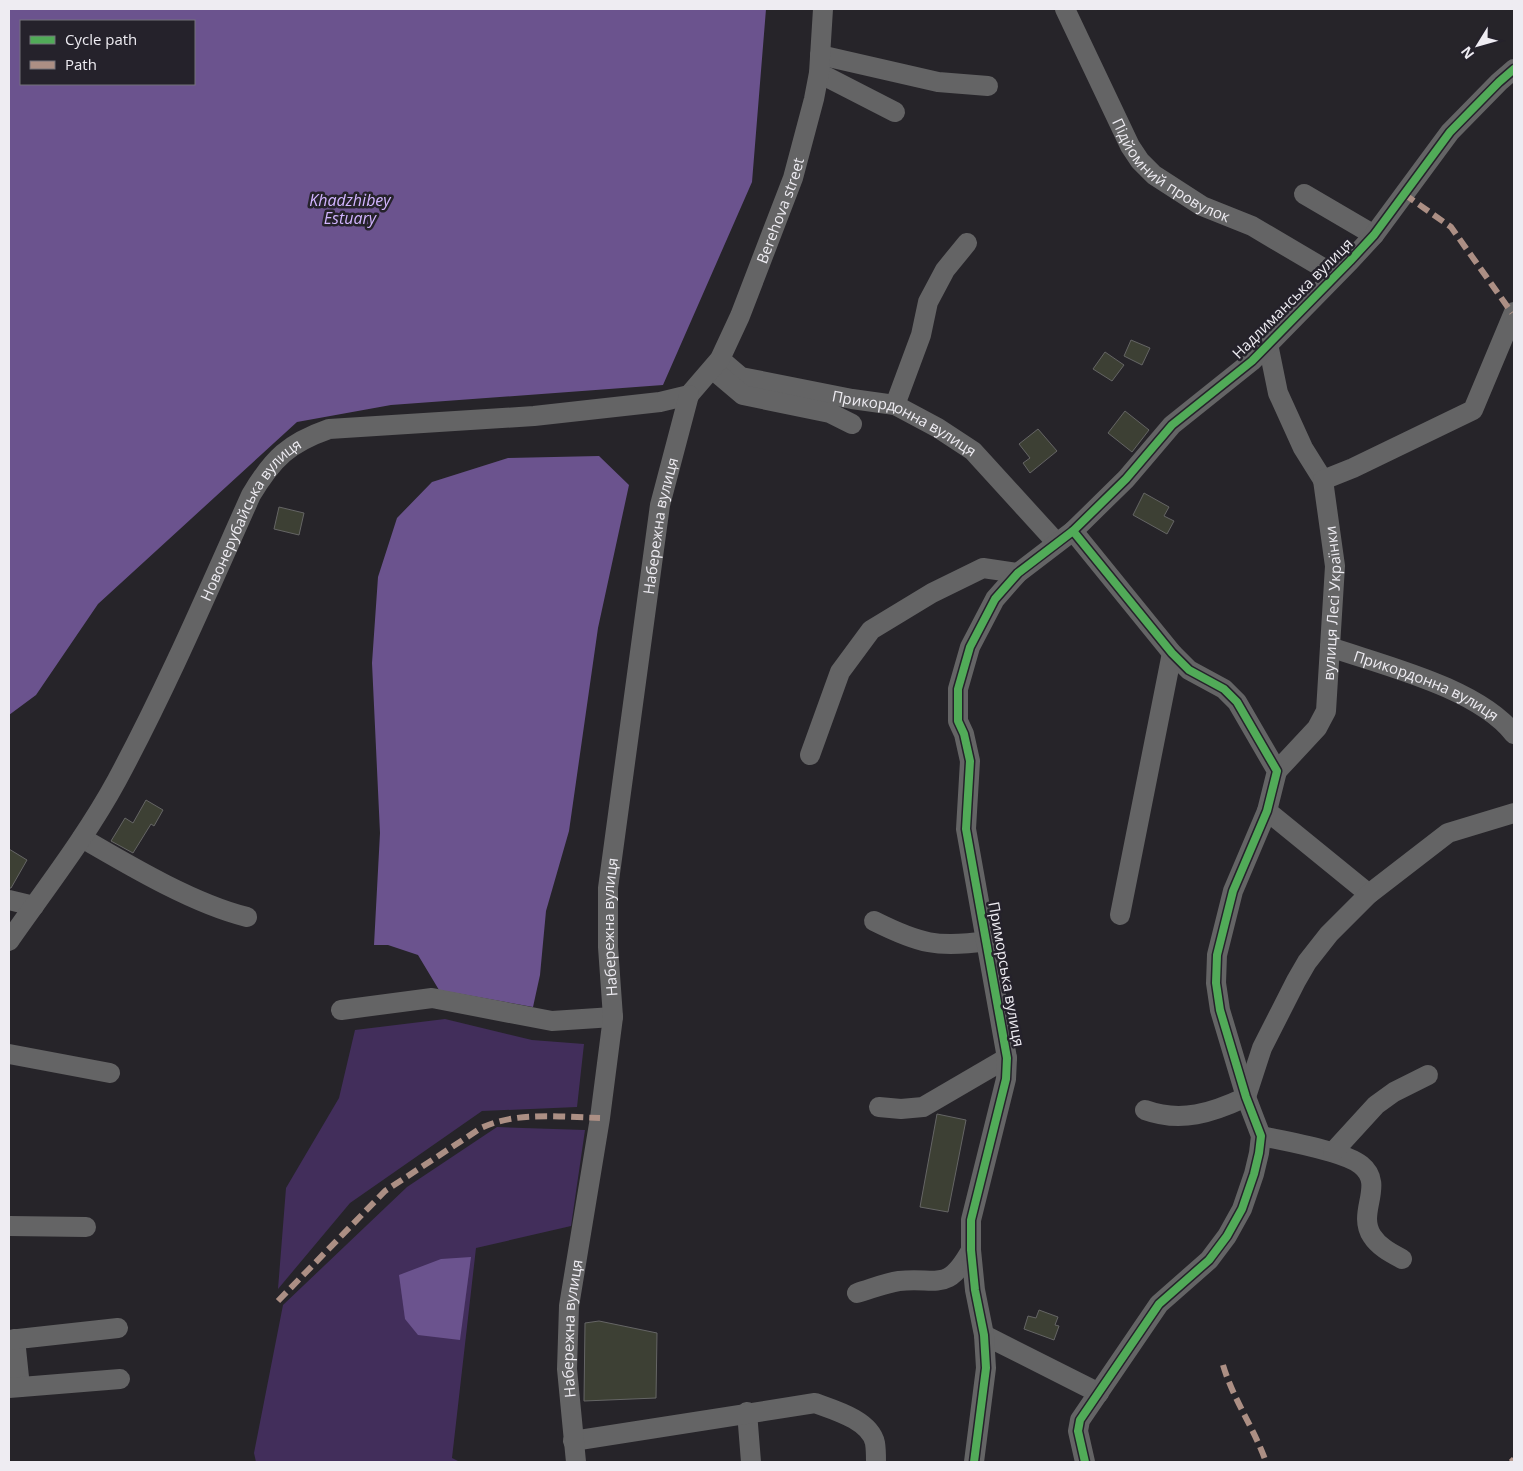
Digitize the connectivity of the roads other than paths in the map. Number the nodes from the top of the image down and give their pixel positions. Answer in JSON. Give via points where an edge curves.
{"nodes":[{"id":1,"x":823,"y":9,"type":"edge"},
{"id":2,"x":1065,"y":9,"type":"edge"},
{"id":3,"x":819,"y":64,"type":"junction"},
{"id":4,"x":1514,"y":69,"type":"edge"},
{"id":5,"x":988,"y":86,"type":"dead end"},
{"id":6,"x":895,"y":112,"type":"dead end"},
{"id":7,"x":1304,"y":194,"type":"dead end"},
{"id":8,"x":1374,"y":235,"type":"junction"},
{"id":9,"x":967,"y":242,"type":"dead end"},
{"id":10,"x":1335,"y":275,"type":"junction"},
{"id":11,"x":1514,"y":312,"type":"edge"},
{"id":12,"x":1268,"y":344,"type":"junction"},
{"id":13,"x":717,"y":365,"type":"junction"},
{"id":14,"x":689,"y":395,"type":"junction"},
{"id":15,"x":895,"y":405,"type":"junction"},
{"id":16,"x":852,"y":424,"type":"dead end"},
{"id":17,"x":1323,"y":480,"type":"junction"},
{"id":18,"x":1072,"y":531,"type":"junction"},
{"id":19,"x":1056,"y":542,"type":"junction"},
{"id":20,"x":1018,"y":573,"type":"junction"},
{"id":21,"x":1330,"y":647,"type":"junction"},
{"id":22,"x":1172,"y":653,"type":"junction"},
{"id":23,"x":1512,"y":723,"type":"edge"},
{"id":24,"x":810,"y":755,"type":"dead end"},
{"id":25,"x":1278,"y":771,"type":"junction"},
{"id":26,"x":1267,"y":811,"type":"junction"},
{"id":27,"x":1514,"y":813,"type":"edge"},
{"id":28,"x":82,"y":838,"type":"junction"},
{"id":29,"x":1370,"y":894,"type":"junction"},
{"id":30,"x":9,"y":900,"type":"edge"},
{"id":31,"x":34,"y":906,"type":"junction"},
{"id":32,"x":1120,"y":915,"type":"dead end"},
{"id":33,"x":248,"y":917,"type":"dead end"},
{"id":34,"x":874,"y":921,"type":"dead end"},
{"id":35,"x":9,"y":941,"type":"edge"},
{"id":36,"x":988,"y":941,"type":"junction"},
{"id":37,"x":341,"y":1010,"type":"dead end"},
{"id":38,"x":613,"y":1017,"type":"junction"},
{"id":39,"x":9,"y":1054,"type":"edge"},
{"id":40,"x":1007,"y":1058,"type":"junction"},
{"id":41,"x":110,"y":1073,"type":"dead end"},
{"id":42,"x":1428,"y":1075,"type":"dead end"},
{"id":43,"x":1246,"y":1097,"type":"junction"},
{"id":44,"x":879,"y":1107,"type":"dead end"},
{"id":45,"x":1145,"y":1110,"type":"dead end"},
{"id":46,"x":1261,"y":1136,"type":"junction"},
{"id":47,"x":1334,"y":1152,"type":"junction"},
{"id":48,"x":9,"y":1226,"type":"edge"},
{"id":49,"x":86,"y":1227,"type":"dead end"},
{"id":50,"x":971,"y":1250,"type":"junction"},
{"id":51,"x":1402,"y":1259,"type":"dead end"},
{"id":52,"x":858,"y":1293,"type":"dead end"},
{"id":53,"x":118,"y":1328,"type":"dead end"},
{"id":54,"x":984,"y":1335,"type":"junction"},
{"id":55,"x":12,"y":1339,"type":"edge"},
{"id":56,"x":120,"y":1379,"type":"dead end"},
{"id":57,"x":14,"y":1387,"type":"edge"},
{"id":58,"x":1099,"y":1393,"type":"junction"},
{"id":59,"x":747,"y":1412,"type":"junction"},
{"id":60,"x":573,"y":1441,"type":"junction"},
{"id":61,"x":576,"y":1462,"type":"edge"},
{"id":62,"x":751,"y":1462,"type":"edge"},
{"id":63,"x":876,"y":1462,"type":"edge"},
{"id":64,"x":974,"y":1462,"type":"edge"},
{"id":65,"x":1085,"y":1462,"type":"edge"}],
"edges":[{"from":1,"to":3,"type":"street","name":"Berehova street"},
{"from":2,"to":10,"type":"street","name":"Підйомний провулок","via":[[1140,161],[1202,206],[1252,226]]},
{"from":3,"to":5,"type":"street"},
{"from":3,"to":6,"type":"street"},
{"from":3,"to":13,"type":"street","name":"Berehova street","via":[[807,132],[793,178],[740,316]]},
{"from":4,"to":8,"type":"street","name":"Надлиманська вулиця","via":[[1450,132]]},
{"from":7,"to":8,"type":"street"},
{"from":8,"to":10,"type":"street","name":"Надлиманська вулиця"},
{"from":9,"to":15,"type":"street","via":[[945,270],[928,302],[921,335]]},
{"from":10,"to":12,"type":"street","name":"Надлиманська вулиця"},
{"from":11,"to":17,"type":"street","via":[[1473,410]]},
{"from":12,"to":17,"type":"street","via":[[1278,393],[1303,448]]},
{"from":12,"to":18,"type":"street","name":"Надлиманська вулиця","via":[[1252,361],[1172,424],[1126,479]]},
{"from":13,"to":14,"type":"street","name":"Berehova street"},
{"from":13,"to":15,"type":"street","name":"Прикордонна вулиця","via":[[742,377]]},
{"from":13,"to":16,"type":"street","via":[[742,395],[830,413]]},
{"from":14,"to":28,"type":"street","name":"Новонерубайська вулиця","via":[[660,402],[534,416],[329,429],[302,439],[269,467],[251,494],[188,639],[116,780]]},
{"from":14,"to":38,"type":"street","name":"Набережна вулиця","via":[[660,505],[608,888]]},
{"from":15,"to":19,"type":"street","name":"Прикордонна вулиця","via":[[973,451]]},
{"from":17,"to":21,"type":"street","name":"вулиця Лесі Українки","via":[[1334,566]]},
{"from":18,"to":19,"type":"street","name":"Приморська вулиця"},
{"from":18,"to":22,"type":"street"},
{"from":19,"to":20,"type":"street","name":"Приморська вулиця"},
{"from":20,"to":24,"type":"street","via":[[983,568],[932,593],[872,630],[840,672]]},
{"from":20,"to":36,"type":"street","name":"Приморська вулиця","via":[[995,599],[970,647],[958,689],[958,721],[970,761],[966,829]]},
{"from":21,"to":23,"type":"street","name":"Прикордонна вулиця","via":[[1449,690]]},
{"from":21,"to":25,"type":"street","name":"вулиця Лесі Українки","via":[[1323,719]]},
{"from":22,"to":25,"type":"street","via":[[1189,670],[1224,689],[1237,702]]},
{"from":22,"to":32,"type":"street"},
{"from":25,"to":26,"type":"street"},
{"from":26,"to":29,"type":"street"},
{"from":26,"to":43,"type":"street","via":[[1233,891],[1217,954],[1216,983],[1220,1010]]},
{"from":27,"to":29,"type":"street","via":[[1448,833]]},
{"from":28,"to":31,"type":"street","name":"Новонерубайська вулиця"},
{"from":28,"to":33,"type":"street","via":[[199,901]]},
{"from":29,"to":43,"type":"street","via":[[1329,934],[1307,962],[1262,1048]]},
{"from":30,"to":31,"type":"street"},
{"from":31,"to":35,"type":"street","name":"Новонерубайська вулиця"},
{"from":34,"to":36,"type":"street","via":[[909,938],[932,944],[954,946]]},
{"from":36,"to":40,"type":"street","name":"Приморська вулиця"},
{"from":37,"to":38,"type":"street","via":[[432,998],[552,1021]]},
{"from":38,"to":60,"type":"street","name":"Набережна вулиця","via":[[569,1306],[567,1369]]},
{"from":39,"to":41,"type":"street"},
{"from":40,"to":44,"type":"street","via":[[923,1107]]},
{"from":40,"to":50,"type":"street","name":"Приморська вулиця","via":[[1006,1079],[971,1220]]},
{"from":42,"to":47,"type":"street","via":[[1376,1105]]},
{"from":43,"to":45,"type":"street","via":[[1202,1115],[1169,1116]]},
{"from":43,"to":46,"type":"street"},
{"from":46,"to":47,"type":"street"},
{"from":46,"to":58,"type":"street","via":[[1245,1200],[1227,1236],[1209,1260],[1159,1304]]},
{"from":47,"to":51,"type":"street","via":[[1359,1163],[1368,1172],[1373,1185],[1367,1226],[1380,1246]]},
{"from":48,"to":49,"type":"street"},
{"from":50,"to":52,"type":"street","via":[[957,1271],[940,1282],[898,1281]]},
{"from":50,"to":54,"type":"street","name":"Приморська вулиця"},
{"from":53,"to":55,"type":"street"},
{"from":54,"to":58,"type":"street"},
{"from":54,"to":64,"type":"street","name":"Приморська вулиця","via":[[986,1368]]},
{"from":55,"to":57,"type":"street"},
{"from":56,"to":57,"type":"street"},
{"from":58,"to":65,"type":"street","via":[[1080,1420],[1078,1431]]},
{"from":59,"to":60,"type":"street"},
{"from":59,"to":62,"type":"street"},
{"from":59,"to":63,"type":"street","via":[[815,1403],[868,1429],[875,1442]]},
{"from":60,"to":61,"type":"street","name":"Набережна вулиця"}]}
